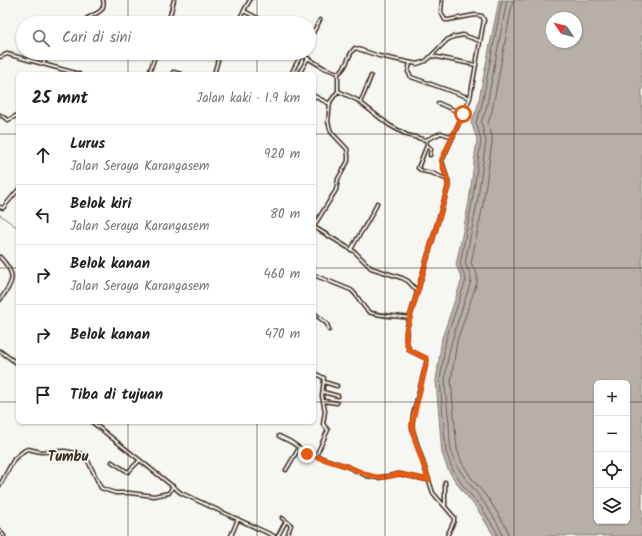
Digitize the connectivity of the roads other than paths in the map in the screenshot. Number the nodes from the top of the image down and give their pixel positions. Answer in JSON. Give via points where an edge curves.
{"nodes":[{"id":1,"x":103,"y":0,"type":"edge"},
{"id":2,"x":174,"y":0,"type":"edge"},
{"id":3,"x":250,"y":0,"type":"edge"},
{"id":4,"x":442,"y":0,"type":"edge"},
{"id":5,"x":244,"y":11,"type":"junction"},
{"id":6,"x":89,"y":16,"type":"edge"},
{"id":7,"x":170,"y":16,"type":"edge"},
{"id":8,"x":241,"y":16,"type":"edge"},
{"id":9,"x":254,"y":16,"type":"edge"},
{"id":10,"x":320,"y":20,"type":"dead end"},
{"id":11,"x":316,"y":27,"type":"edge"},
{"id":12,"x":480,"y":41,"type":"junction"},
{"id":13,"x":16,"y":56,"type":"edge"},
{"id":14,"x":432,"y":56,"type":"junction"},
{"id":15,"x":0,"y":57,"type":"edge"},
{"id":16,"x":29,"y":60,"type":"edge"},
{"id":17,"x":45,"y":60,"type":"edge"},
{"id":18,"x":154,"y":60,"type":"edge"},
{"id":19,"x":218,"y":60,"type":"edge"},
{"id":20,"x":298,"y":60,"type":"edge"},
{"id":21,"x":307,"y":60,"type":"edge"},
{"id":22,"x":311,"y":60,"type":"edge"},
{"id":23,"x":410,"y":63,"type":"junction"},
{"id":24,"x":43,"y":64,"type":"junction"},
{"id":25,"x":476,"y":65,"type":"junction"},
{"id":26,"x":72,"y":72,"type":"edge"},
{"id":27,"x":150,"y":72,"type":"edge"},
{"id":28,"x":215,"y":72,"type":"edge"},
{"id":29,"x":292,"y":72,"type":"edge"},
{"id":30,"x":300,"y":72,"type":"edge"},
{"id":31,"x":338,"y":73,"type":"junction"},
{"id":32,"x":371,"y":76,"type":"dead end"},
{"id":33,"x":338,"y":91,"type":"junction"},
{"id":34,"x":316,"y":97,"type":"edge"},
{"id":35,"x":470,"y":98,"type":"junction"},
{"id":36,"x":360,"y":102,"type":"junction"},
{"id":37,"x":438,"y":103,"type":"dead end"},
{"id":38,"x":330,"y":104,"type":"junction"},
{"id":39,"x":463,"y":114,"type":"junction"},
{"id":40,"x":0,"y":115,"type":"edge"},
{"id":41,"x":16,"y":117,"type":"edge"},
{"id":42,"x":453,"y":137,"type":"junction"},
{"id":43,"x":426,"y":140,"type":"junction"},
{"id":44,"x":427,"y":145,"type":"junction"},
{"id":45,"x":430,"y":155,"type":"dead end"},
{"id":46,"x":448,"y":180,"type":"junction"},
{"id":47,"x":16,"y":192,"type":"edge"},
{"id":48,"x":377,"y":203,"type":"dead end"},
{"id":49,"x":0,"y":207,"type":"edge"},
{"id":50,"x":316,"y":223,"type":"edge"},
{"id":51,"x":316,"y":227,"type":"edge"},
{"id":52,"x":351,"y":250,"type":"junction"},
{"id":53,"x":0,"y":257,"type":"edge"},
{"id":54,"x":316,"y":276,"type":"edge"},
{"id":55,"x":417,"y":291,"type":"junction"},
{"id":56,"x":0,"y":300,"type":"edge"},
{"id":57,"x":316,"y":315,"type":"edge"},
{"id":58,"x":410,"y":318,"type":"junction"},
{"id":59,"x":329,"y":330,"type":"dead end"},
{"id":60,"x":0,"y":350,"type":"edge"},
{"id":61,"x":3,"y":353,"type":"junction"},
{"id":62,"x":0,"y":355,"type":"edge"},
{"id":63,"x":16,"y":363,"type":"edge"},
{"id":64,"x":316,"y":373,"type":"edge"},
{"id":65,"x":324,"y":382,"type":"junction"},
{"id":66,"x":337,"y":386,"type":"dead end"},
{"id":67,"x":323,"y":392,"type":"junction"},
{"id":68,"x":338,"y":396,"type":"dead end"},
{"id":69,"x":323,"y":401,"type":"junction"},
{"id":70,"x":337,"y":403,"type":"dead end"},
{"id":71,"x":95,"y":424,"type":"edge"},
{"id":72,"x":279,"y":436,"type":"dead end"},
{"id":73,"x":299,"y":448,"type":"junction"},
{"id":74,"x":316,"y":456,"type":"junction"},
{"id":75,"x":140,"y":460,"type":"junction"},
{"id":76,"x":112,"y":462,"type":"dead end"},
{"id":77,"x":286,"y":470,"type":"dead end"},
{"id":78,"x":429,"y":480,"type":"junction"},
{"id":79,"x":445,"y":482,"type":"dead end"},
{"id":80,"x":0,"y":485,"type":"edge"},
{"id":81,"x":173,"y":486,"type":"junction"},
{"id":82,"x":445,"y":506,"type":"junction"},
{"id":83,"x":282,"y":518,"type":"dead end"},
{"id":84,"x":238,"y":519,"type":"junction"},
{"id":85,"x":286,"y":521,"type":"junction"},
{"id":86,"x":0,"y":532,"type":"edge"},
{"id":87,"x":4,"y":536,"type":"edge"},
{"id":88,"x":231,"y":536,"type":"edge"},
{"id":89,"x":274,"y":536,"type":"edge"},
{"id":90,"x":278,"y":536,"type":"edge"},
{"id":91,"x":287,"y":536,"type":"edge"},
{"id":92,"x":447,"y":536,"type":"edge"}],
"edges":[{"from":1,"to":6,"type":"street","via":[[101,11]]},
{"from":2,"to":7,"type":"street"},
{"from":3,"to":5,"type":"street"},
{"from":4,"to":12,"type":"street","via":[[441,12],[445,20],[475,14],[482,16],[484,23]]},
{"from":5,"to":8,"type":"street"},
{"from":5,"to":9,"type":"street"},
{"from":10,"to":11,"type":"street"},
{"from":12,"to":14,"type":"street","via":[[459,35],[447,40]]},
{"from":12,"to":25,"type":"street"},
{"from":13,"to":15,"type":"street","via":[[7,54]]},
{"from":14,"to":23,"type":"street","via":[[424,62]]},
{"from":14,"to":25,"type":"street"},
{"from":16,"to":24,"type":"street"},
{"from":17,"to":24,"type":"street"},
{"from":18,"to":27,"type":"street"},
{"from":19,"to":28,"type":"street"},
{"from":20,"to":29,"type":"street"},
{"from":21,"to":30,"type":"street"},
{"from":22,"to":31,"type":"street"},
{"from":23,"to":31,"type":"street","via":[[356,48],[353,49],[343,70]]},
{"from":23,"to":35,"type":"street","via":[[408,70],[411,77]]},
{"from":24,"to":26,"type":"street"},
{"from":25,"to":35,"type":"street"},
{"from":31,"to":33,"type":"street"},
{"from":32,"to":36,"type":"street"},
{"from":33,"to":36,"type":"street"},
{"from":33,"to":38,"type":"street"},
{"from":34,"to":38,"type":"street"},
{"from":35,"to":39,"type":"street"},
{"from":36,"to":43,"type":"street","via":[[394,128]]},
{"from":37,"to":39,"type":"street"},
{"from":38,"to":50,"type":"street","via":[[330,129],[345,147],[348,158],[337,181],[336,190]]},
{"from":39,"to":42,"type":"street"},
{"from":40,"to":41,"type":"street","via":[[8,120]]},
{"from":42,"to":43,"type":"street","via":[[442,133]]},
{"from":42,"to":46,"type":"street","via":[[442,161]]},
{"from":43,"to":44,"type":"street"},
{"from":44,"to":45,"type":"street","via":[[431,149]]},
{"from":44,"to":46,"type":"street","via":[[418,169],[432,172]]},
{"from":46,"to":55,"type":"street"},
{"from":47,"to":49,"type":"street","via":[[3,208]]},
{"from":48,"to":52,"type":"street","via":[[370,221]]},
{"from":51,"to":52,"type":"street"},
{"from":52,"to":55,"type":"street","via":[[371,268],[402,278]]},
{"from":53,"to":56,"type":"street","via":[[11,273],[9,287]]},
{"from":54,"to":58,"type":"street","via":[[351,290],[372,313]]},
{"from":55,"to":58,"type":"street"},
{"from":57,"to":59,"type":"street","via":[[327,324]]},
{"from":58,"to":78,"type":"street","via":[[406,336],[408,348],[427,360],[412,424],[415,441]]},
{"from":60,"to":61,"type":"street"},
{"from":61,"to":62,"type":"street"},
{"from":61,"to":63,"type":"street"},
{"from":64,"to":65,"type":"street","via":[[324,378]]},
{"from":65,"to":66,"type":"street"},
{"from":65,"to":67,"type":"street"},
{"from":67,"to":68,"type":"street"},
{"from":67,"to":69,"type":"street"},
{"from":69,"to":70,"type":"street"},
{"from":69,"to":74,"type":"street","via":[[323,424],[328,430]]},
{"from":71,"to":75,"type":"street"},
{"from":72,"to":73,"type":"street"},
{"from":73,"to":74,"type":"street","via":[[311,456]]},
{"from":73,"to":77,"type":"street"},
{"from":74,"to":78,"type":"street","via":[[374,477],[399,474]]},
{"from":75,"to":76,"type":"street","via":[[128,472]]},
{"from":75,"to":81,"type":"street"},
{"from":78,"to":82,"type":"street","via":[[433,493]]},
{"from":79,"to":82,"type":"street"},
{"from":80,"to":81,"type":"street","via":[[14,459],[28,449],[82,454],[101,488],[115,493],[154,496],[168,493]]},
{"from":81,"to":84,"type":"street","via":[[190,498]]},
{"from":82,"to":92,"type":"street","via":[[454,517]]},
{"from":83,"to":85,"type":"street"},
{"from":84,"to":88,"type":"street"},
{"from":84,"to":89,"type":"street"},
{"from":85,"to":90,"type":"street"},
{"from":85,"to":91,"type":"street","via":[[291,525]]},
{"from":86,"to":87,"type":"street"}]}
